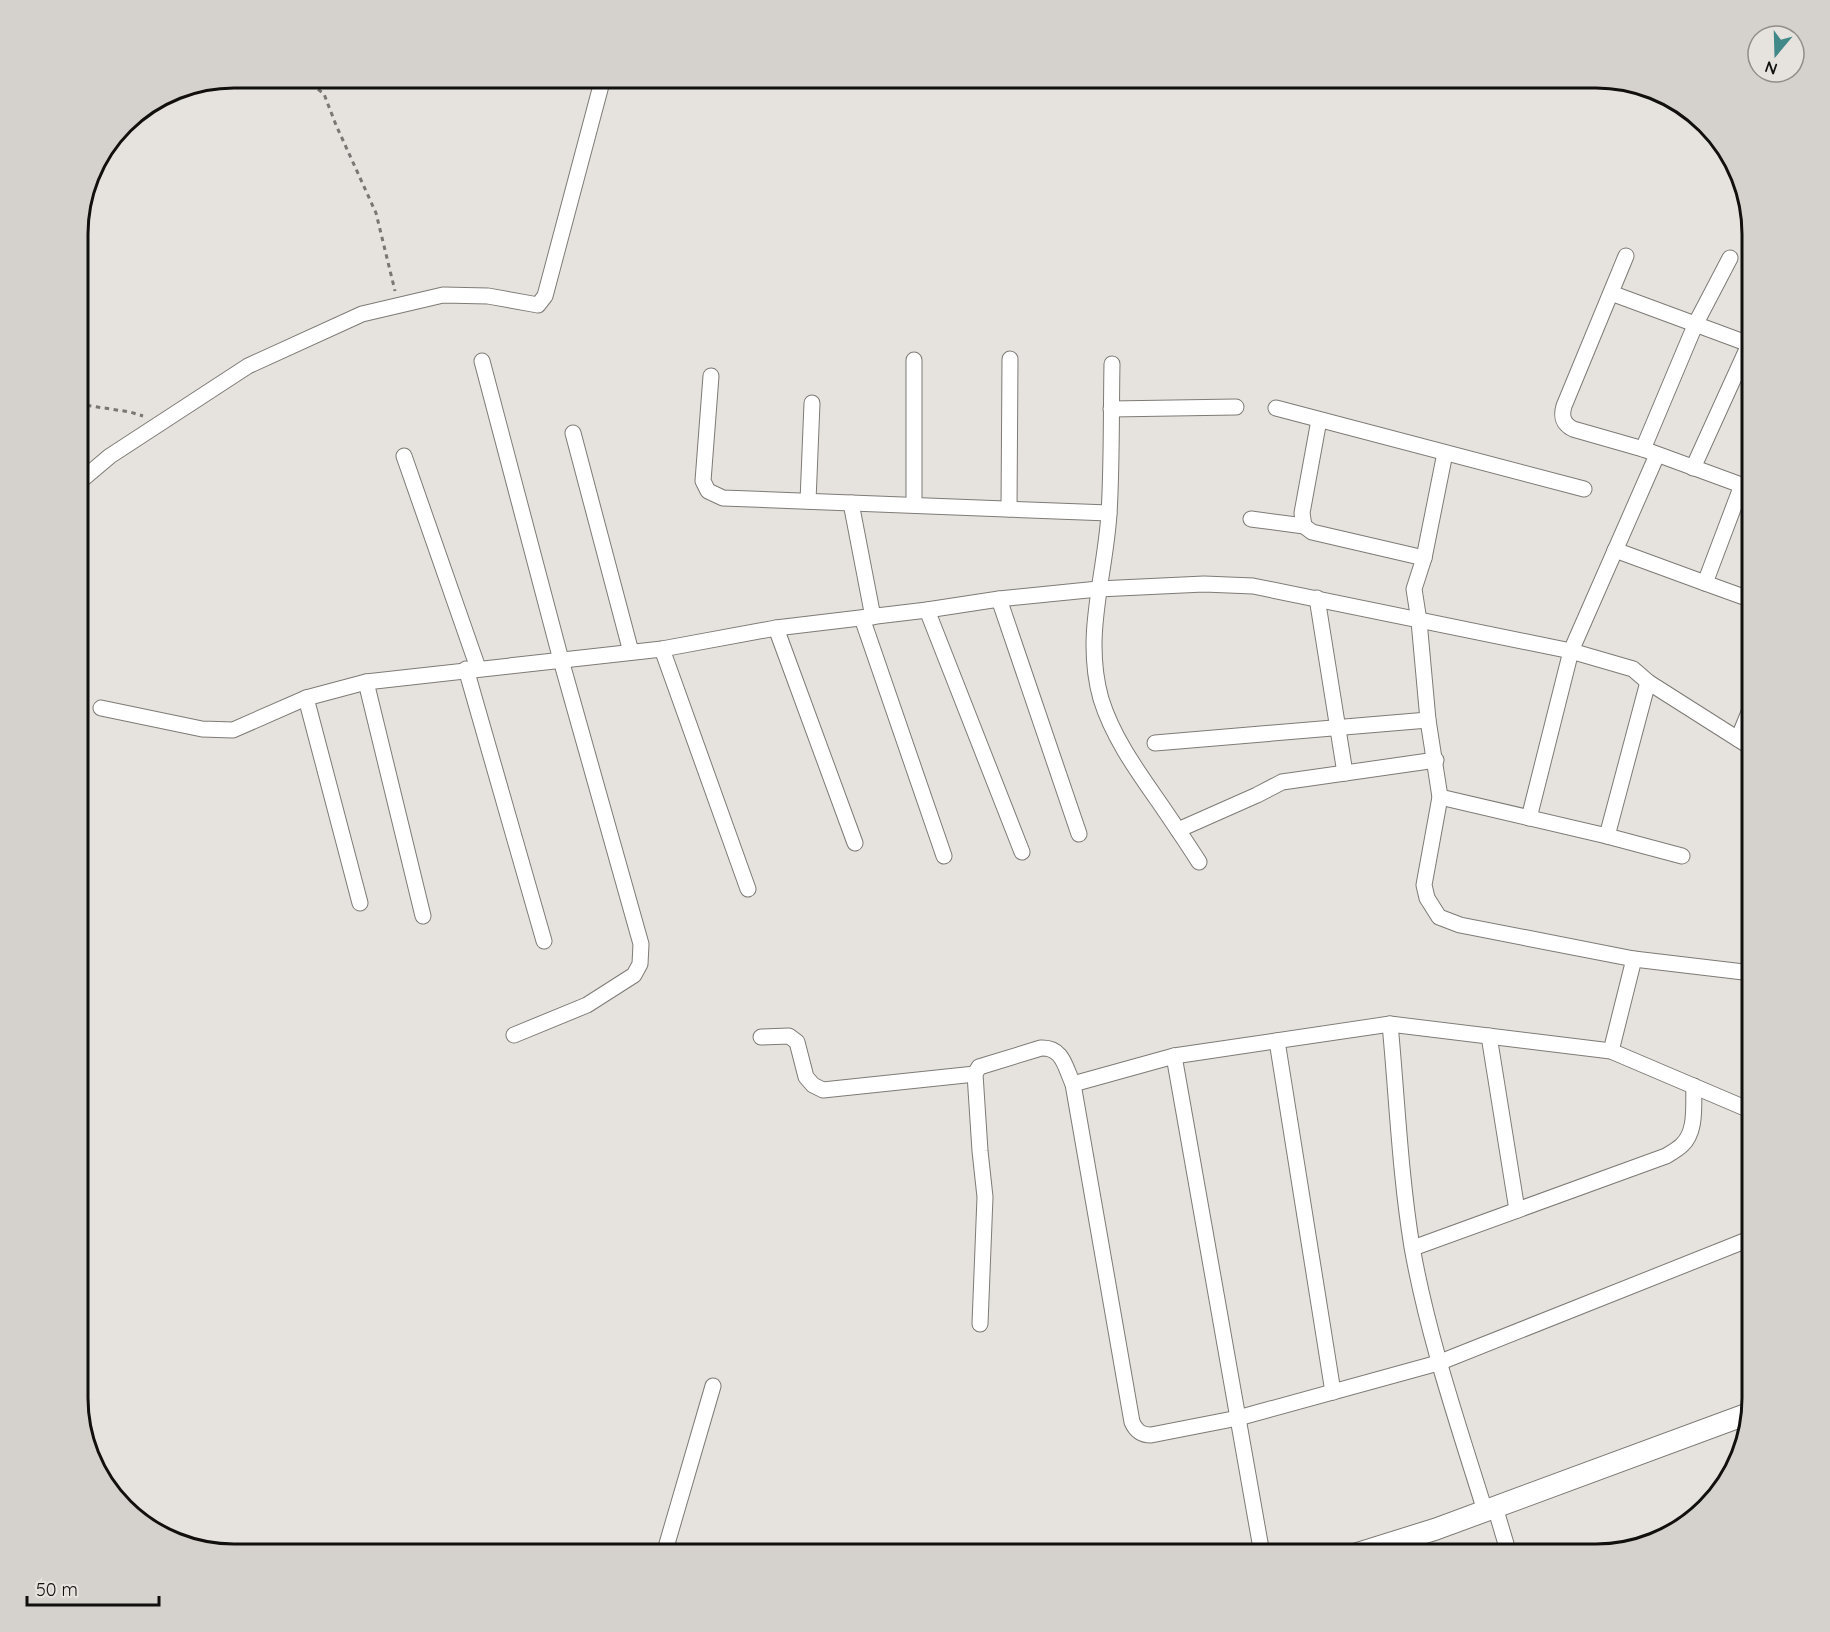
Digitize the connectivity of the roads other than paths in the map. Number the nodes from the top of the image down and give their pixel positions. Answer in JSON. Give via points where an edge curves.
{"nodes":[{"id":1,"x":600,"y":89,"type":"edge"},
{"id":2,"x":1626,"y":256,"type":"dead end"},
{"id":3,"x":1730,"y":258,"type":"dead end"},
{"id":4,"x":1611,"y":293,"type":"junction"},
{"id":5,"x":1696,"y":323,"type":"junction"},
{"id":6,"x":1741,"y":338,"type":"edge"},
{"id":7,"x":1010,"y":359,"type":"dead end"},
{"id":8,"x":914,"y":360,"type":"dead end"},
{"id":9,"x":482,"y":361,"type":"dead end"},
{"id":10,"x":1741,"y":363,"type":"edge"},
{"id":11,"x":1112,"y":364,"type":"dead end"},
{"id":12,"x":711,"y":376,"type":"dead end"},
{"id":13,"x":812,"y":403,"type":"dead end"},
{"id":14,"x":1236,"y":407,"type":"dead end"},
{"id":15,"x":1276,"y":408,"type":"dead end"},
{"id":16,"x":1111,"y":409,"type":"junction"},
{"id":17,"x":1319,"y":420,"type":"junction"},
{"id":18,"x":573,"y":433,"type":"dead end"},
{"id":19,"x":1650,"y":452,"type":"junction"},
{"id":20,"x":1444,"y":453,"type":"junction"},
{"id":21,"x":404,"y":456,"type":"dead end"},
{"id":22,"x":1693,"y":468,"type":"junction"},
{"id":23,"x":89,"y":474,"type":"edge"},
{"id":24,"x":1741,"y":485,"type":"edge"},
{"id":25,"x":1584,"y":489,"type":"dead end"},
{"id":26,"x":1741,"y":500,"type":"edge"},
{"id":27,"x":808,"y":501,"type":"junction"},
{"id":28,"x":851,"y":503,"type":"junction"},
{"id":29,"x":914,"y":505,"type":"junction"},
{"id":30,"x":1009,"y":509,"type":"junction"},
{"id":31,"x":1109,"y":513,"type":"junction"},
{"id":32,"x":1251,"y":519,"type":"dead end"},
{"id":33,"x":1304,"y":526,"type":"junction"},
{"id":34,"x":1615,"y":550,"type":"junction"},
{"id":35,"x":1424,"y":558,"type":"junction"},
{"id":36,"x":1705,"y":583,"type":"junction"},
{"id":37,"x":1098,"y":589,"type":"junction"},
{"id":38,"x":1741,"y":596,"type":"edge"},
{"id":39,"x":1317,"y":598,"type":"junction"},
{"id":40,"x":999,"y":599,"type":"junction"},
{"id":41,"x":927,"y":610,"type":"junction"},
{"id":42,"x":868,"y":617,"type":"junction"},
{"id":43,"x":1419,"y":621,"type":"junction"},
{"id":44,"x":776,"y":628,"type":"junction"},
{"id":45,"x":662,"y":649,"type":"junction"},
{"id":46,"x":1571,"y":651,"type":"junction"},
{"id":47,"x":631,"y":652,"type":"junction"},
{"id":48,"x":561,"y":660,"type":"junction"},
{"id":49,"x":472,"y":669,"type":"junction"},
{"id":50,"x":366,"y":682,"type":"junction"},
{"id":51,"x":1648,"y":682,"type":"junction"},
{"id":52,"x":306,"y":698,"type":"junction"},
{"id":53,"x":101,"y":708,"type":"dead end"},
{"id":54,"x":1428,"y":720,"type":"junction"},
{"id":55,"x":1338,"y":727,"type":"junction"},
{"id":56,"x":1741,"y":731,"type":"edge"},
{"id":57,"x":1738,"y":739,"type":"junction"},
{"id":58,"x":1741,"y":741,"type":"edge"},
{"id":59,"x":1155,"y":743,"type":"dead end"},
{"id":60,"x":1436,"y":760,"type":"junction"},
{"id":61,"x":1346,"y":773,"type":"junction"},
{"id":62,"x":1440,"y":797,"type":"junction"},
{"id":63,"x":1529,"y":818,"type":"junction"},
{"id":64,"x":1178,"y":830,"type":"junction"},
{"id":65,"x":1079,"y":834,"type":"dead end"},
{"id":66,"x":1607,"y":836,"type":"junction"},
{"id":67,"x":855,"y":843,"type":"dead end"},
{"id":68,"x":1022,"y":852,"type":"dead end"},
{"id":69,"x":944,"y":856,"type":"dead end"},
{"id":70,"x":1682,"y":856,"type":"dead end"},
{"id":71,"x":1199,"y":862,"type":"dead end"},
{"id":72,"x":748,"y":889,"type":"dead end"},
{"id":73,"x":360,"y":903,"type":"dead end"},
{"id":74,"x":423,"y":916,"type":"dead end"},
{"id":75,"x":544,"y":941,"type":"dead end"},
{"id":76,"x":1634,"y":958,"type":"junction"},
{"id":77,"x":1742,"y":972,"type":"edge"},
{"id":78,"x":1390,"y":1024,"type":"junction"},
{"id":79,"x":514,"y":1035,"type":"dead end"},
{"id":80,"x":761,"y":1036,"type":"dead end"},
{"id":81,"x":1489,"y":1036,"type":"junction"},
{"id":82,"x":1277,"y":1041,"type":"junction"},
{"id":83,"x":1611,"y":1051,"type":"junction"},
{"id":84,"x":1174,"y":1056,"type":"junction"},
{"id":85,"x":975,"y":1074,"type":"junction"},
{"id":86,"x":1073,"y":1084,"type":"junction"},
{"id":87,"x":1694,"y":1086,"type":"junction"},
{"id":88,"x":1742,"y":1107,"type":"edge"},
{"id":89,"x":1517,"y":1210,"type":"junction"},
{"id":90,"x":1742,"y":1242,"type":"edge"},
{"id":91,"x":1413,"y":1248,"type":"junction"},
{"id":92,"x":980,"y":1324,"type":"dead end"},
{"id":93,"x":1438,"y":1363,"type":"junction"},
{"id":94,"x":713,"y":1386,"type":"dead end"},
{"id":95,"x":1333,"y":1392,"type":"junction"},
{"id":96,"x":1740,"y":1417,"type":"edge"},
{"id":97,"x":1238,"y":1418,"type":"junction"},
{"id":98,"x":1490,"y":1509,"type":"junction"},
{"id":99,"x":667,"y":1544,"type":"edge"},
{"id":100,"x":1260,"y":1544,"type":"edge"},
{"id":101,"x":1388,"y":1544,"type":"edge"},
{"id":102,"x":1505,"y":1544,"type":"edge"}],
"edges":[{"from":1,"to":23,"type":"street","via":[[548,286],[537,305],[488,296],[443,295],[362,314],[248,366]]},
{"from":2,"to":4,"type":"street"},
{"from":3,"to":5,"type":"street"},
{"from":4,"to":5,"type":"street"},
{"from":4,"to":19,"type":"street","via":[[1564,406],[1563,418],[1573,429]]},
{"from":5,"to":6,"type":"street"},
{"from":5,"to":19,"type":"street"},
{"from":7,"to":30,"type":"street"},
{"from":8,"to":29,"type":"street"},
{"from":9,"to":48,"type":"street"},
{"from":10,"to":22,"type":"street"},
{"from":11,"to":16,"type":"street"},
{"from":12,"to":27,"type":"street","via":[[703,481],[708,491],[723,498]]},
{"from":13,"to":27,"type":"street"},
{"from":14,"to":16,"type":"street"},
{"from":15,"to":17,"type":"street"},
{"from":16,"to":31,"type":"street"},
{"from":17,"to":20,"type":"street"},
{"from":17,"to":33,"type":"street","via":[[1302,513]]},
{"from":18,"to":47,"type":"street"},
{"from":19,"to":22,"type":"street"},
{"from":19,"to":34,"type":"street"},
{"from":20,"to":25,"type":"street"},
{"from":20,"to":35,"type":"street"},
{"from":21,"to":49,"type":"street"},
{"from":22,"to":24,"type":"street"},
{"from":26,"to":36,"type":"street"},
{"from":27,"to":28,"type":"street"},
{"from":28,"to":29,"type":"street"},
{"from":28,"to":42,"type":"street"},
{"from":29,"to":30,"type":"street"},
{"from":30,"to":31,"type":"street"},
{"from":31,"to":37,"type":"street","via":[[1105,562]]},
{"from":32,"to":33,"type":"street"},
{"from":33,"to":35,"type":"street","via":[[1312,532]]},
{"from":34,"to":36,"type":"street"},
{"from":34,"to":46,"type":"street"},
{"from":35,"to":43,"type":"street","via":[[1414,589]]},
{"from":36,"to":38,"type":"street"},
{"from":37,"to":39,"type":"street","via":[[1253,586]]},
{"from":37,"to":40,"type":"street"},
{"from":37,"to":64,"type":"street","via":[[1095,671],[1101,699],[1115,734]]},
{"from":39,"to":43,"type":"street"},
{"from":39,"to":55,"type":"street"},
{"from":40,"to":41,"type":"street"},
{"from":40,"to":65,"type":"street"},
{"from":41,"to":42,"type":"street"},
{"from":41,"to":68,"type":"street"},
{"from":42,"to":44,"type":"street"},
{"from":42,"to":69,"type":"street"},
{"from":43,"to":46,"type":"street"},
{"from":43,"to":54,"type":"street"},
{"from":44,"to":45,"type":"street"},
{"from":44,"to":67,"type":"street"},
{"from":45,"to":47,"type":"street"},
{"from":45,"to":72,"type":"street"},
{"from":46,"to":51,"type":"street","via":[[1632,669]]},
{"from":46,"to":63,"type":"street"},
{"from":47,"to":48,"type":"street"},
{"from":48,"to":49,"type":"street"},
{"from":48,"to":79,"type":"street","via":[[641,944],[640,964],[634,975],[587,1005]]},
{"from":49,"to":50,"type":"street"},
{"from":49,"to":75,"type":"street"},
{"from":50,"to":52,"type":"street"},
{"from":50,"to":74,"type":"street"},
{"from":51,"to":57,"type":"street"},
{"from":51,"to":66,"type":"street"},
{"from":52,"to":53,"type":"street","via":[[233,730],[202,729]]},
{"from":52,"to":73,"type":"street"},
{"from":54,"to":55,"type":"street"},
{"from":54,"to":60,"type":"street"},
{"from":55,"to":59,"type":"street"},
{"from":55,"to":61,"type":"street"},
{"from":56,"to":57,"type":"street"},
{"from":57,"to":58,"type":"street"},
{"from":60,"to":61,"type":"street"},
{"from":60,"to":62,"type":"street"},
{"from":61,"to":64,"type":"street","via":[[1282,782]]},
{"from":62,"to":63,"type":"street"},
{"from":62,"to":76,"type":"street","via":[[1424,885],[1439,917]]},
{"from":63,"to":66,"type":"street"},
{"from":64,"to":71,"type":"street"},
{"from":66,"to":70,"type":"street"},
{"from":76,"to":77,"type":"street"},
{"from":76,"to":83,"type":"street"},
{"from":78,"to":81,"type":"street"},
{"from":78,"to":82,"type":"street"},
{"from":78,"to":91,"type":"street"},
{"from":80,"to":85,"type":"street","via":[[789,1036],[797,1042],[806,1077],[823,1090]]},
{"from":81,"to":83,"type":"street"},
{"from":81,"to":89,"type":"street"},
{"from":82,"to":84,"type":"street"},
{"from":82,"to":95,"type":"street"},
{"from":83,"to":87,"type":"street"},
{"from":84,"to":86,"type":"street"},
{"from":84,"to":97,"type":"street"},
{"from":85,"to":86,"type":"street","via":[[979,1067],[1050,1048],[1059,1053]]},
{"from":85,"to":92,"type":"street","via":[[985,1197]]},
{"from":86,"to":97,"type":"street","via":[[1135,1429],[1151,1436]]},
{"from":87,"to":88,"type":"street"},
{"from":87,"to":89,"type":"street","via":[[1692,1124],[1683,1145],[1666,1156]]},
{"from":89,"to":91,"type":"street"},
{"from":90,"to":93,"type":"street"},
{"from":91,"to":93,"type":"street"},
{"from":93,"to":95,"type":"street"},
{"from":93,"to":98,"type":"street"},
{"from":94,"to":99,"type":"street"},
{"from":95,"to":97,"type":"street"},
{"from":96,"to":98,"type":"main road"},
{"from":97,"to":100,"type":"street"},
{"from":98,"to":101,"type":"main road"},
{"from":98,"to":102,"type":"street"}]}
